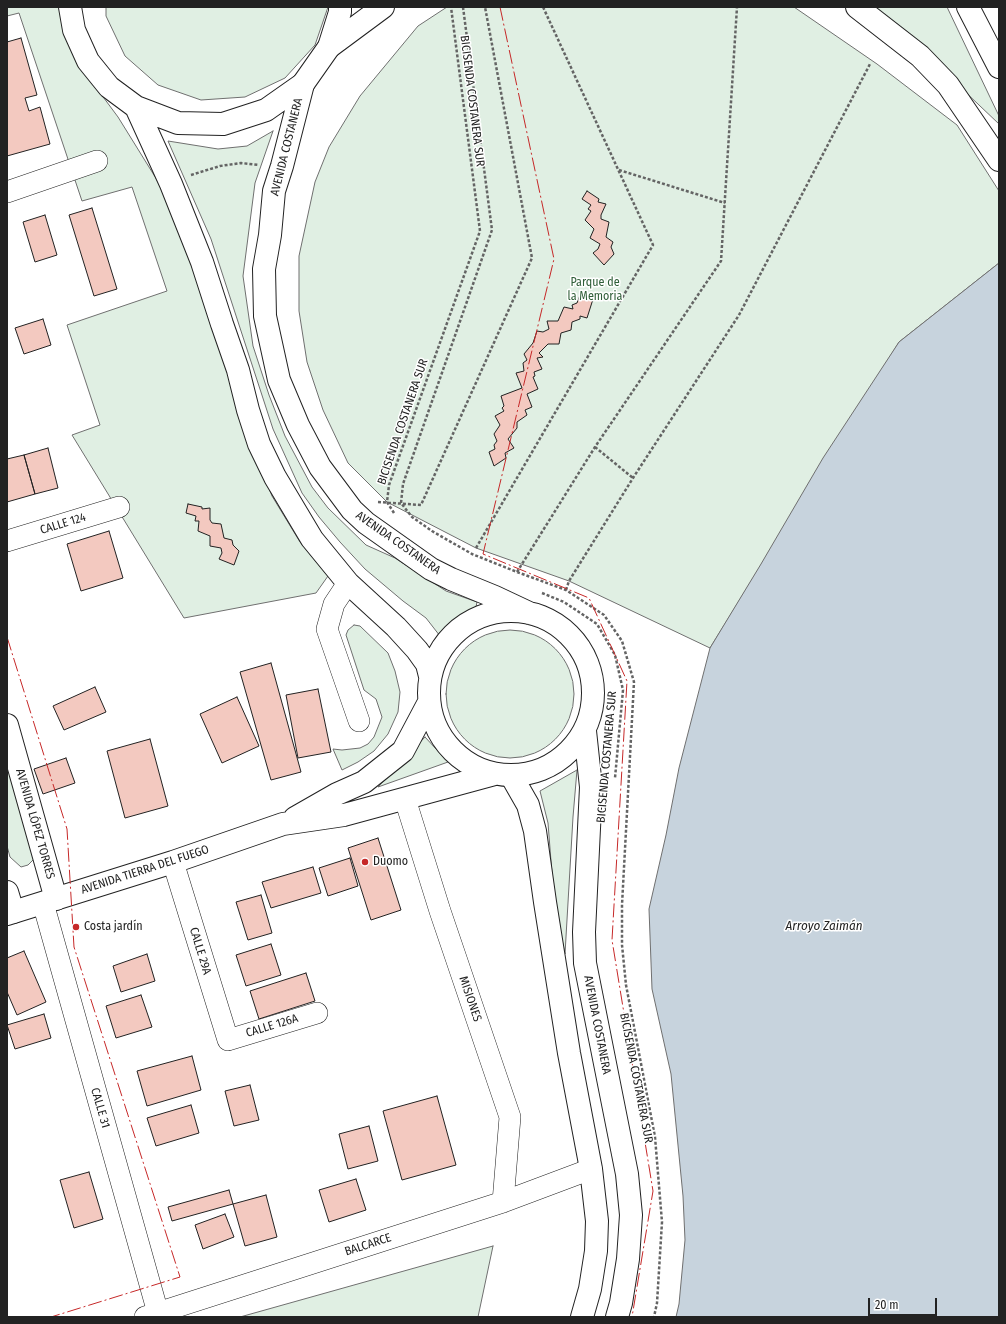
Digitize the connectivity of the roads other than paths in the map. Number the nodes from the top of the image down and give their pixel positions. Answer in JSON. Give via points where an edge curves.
{"nodes":[{"id":1,"x":70,"y":7,"type":"edge"},
{"id":2,"x":340,"y":7,"type":"edge"},
{"id":3,"x":383,"y":7,"type":"edge"},
{"id":4,"x":857,"y":7,"type":"edge"},
{"id":5,"x":968,"y":7,"type":"edge"},
{"id":6,"x":328,"y":47,"type":"junction"},
{"id":7,"x":999,"y":67,"type":"edge"},
{"id":8,"x":303,"y":84,"type":"junction"},
{"id":9,"x":136,"y":107,"type":"junction"},
{"id":10,"x":999,"y":160,"type":"edge"},
{"id":11,"x":97,"y":161,"type":"dead end"},
{"id":12,"x":7,"y":192,"type":"edge"},
{"id":13,"x":119,"y":507,"type":"dead end"},
{"id":14,"x":7,"y":541,"type":"edge"},
{"id":15,"x":348,"y":583,"type":"junction"},
{"id":16,"x":529,"y":613,"type":"junction"},
{"id":17,"x":430,"y":676,"type":"junction"},
{"id":18,"x":429,"y":702,"type":"junction"},
{"id":19,"x":359,"y":721,"type":"dead end"},
{"id":20,"x":7,"y":725,"type":"edge"},
{"id":21,"x":585,"y":730,"type":"junction"},
{"id":22,"x":503,"y":776,"type":"junction"},
{"id":23,"x":404,"y":799,"type":"junction"},
{"id":24,"x":283,"y":824,"type":"junction"},
{"id":25,"x":173,"y":862,"type":"junction"},
{"id":26,"x":50,"y":901,"type":"junction"},
{"id":27,"x":9,"y":906,"type":"edge"},
{"id":28,"x":317,"y":1013,"type":"dead end"},
{"id":29,"x":228,"y":1040,"type":"joint"},
{"id":30,"x":591,"y":1169,"type":"junction"},
{"id":31,"x":503,"y":1202,"type":"junction"},
{"id":32,"x":151,"y":1315,"type":"edge"},
{"id":33,"x":582,"y":1317,"type":"edge"},
{"id":34,"x":617,"y":1317,"type":"edge"}],
"edges":[{"from":1,"to":9,"type":"main road","via":[[74,30],[88,61],[109,87]]},
{"from":2,"to":6,"type":"main road"},
{"from":3,"to":6,"type":"main road"},
{"from":4,"to":10,"type":"main road","via":[[920,56],[948,85]]},
{"from":5,"to":7,"type":"main road"},
{"from":6,"to":8,"type":"main road"},
{"from":8,"to":9,"type":"main road","via":[[266,110],[223,124],[178,123]]},
{"from":8,"to":16,"type":"main road","name":"AVENIDA COSTANERA","via":[[274,191],[264,269],[265,316],[279,380],[298,425],[320,466],[352,510],[366,523],[431,569]]},
{"from":9,"to":15,"type":"main road","via":[[171,184],[202,262],[238,370],[259,444],[275,477],[312,539]]},
{"from":11,"to":12,"type":"street"},
{"from":13,"to":14,"type":"street","name":"CALLE 124"},
{"from":15,"to":17,"type":"main road","via":[[418,650],[427,664]]},
{"from":15,"to":19,"type":"street","via":[[334,604],[327,629]]},
{"from":16,"to":17,"type":"main road","via":[[503,611],[478,618],[456,632],[440,652]]},
{"from":16,"to":21,"type":"main road","via":[[552,622],[572,637],[586,658],[593,682],[593,707]]},
{"from":17,"to":18,"type":"main road"},
{"from":18,"to":22,"type":"main road","via":[[435,727],[450,749],[470,765]]},
{"from":18,"to":24,"type":"main road","name":"AVENIDA TIERRA DEL FUEGO","via":[[403,751],[364,782]]},
{"from":20,"to":26,"type":"main road","name":"AVENIDA LÓPEZ TORRES"},
{"from":21,"to":22,"type":"main road","name":"AVENIDA TIERRA DEL FUEGO","via":[[568,753],[545,768],[529,774]]},
{"from":21,"to":34,"type":"main road","name":"AVENIDA COSTANERA","via":[[592,787],[584,932],[585,963],[627,1174],[630,1215],[628,1259]]},
{"from":22,"to":23,"type":"main road","name":"AVENIDA TIERRA DEL FUEGO"},
{"from":22,"to":30,"type":"main road","via":[[528,806],[535,831],[569,1053]]},
{"from":23,"to":24,"type":"main road","name":"AVENIDA TIERRA DEL FUEGO","via":[[344,816]]},
{"from":23,"to":31,"type":"street","name":"MISIONES","via":[[510,1118]]},
{"from":24,"to":25,"type":"main road","name":"AVENIDA TIERRA DEL FUEGO"},
{"from":25,"to":26,"type":"main road","name":"AVENIDA TIERRA DEL FUEGO"},
{"from":25,"to":29,"type":"street","name":"CALLE 29A"},
{"from":26,"to":27,"type":"main road","name":"AVENIDA TIERRA DEL FUEGO"},
{"from":26,"to":32,"type":"street","name":"CALLE 31"},
{"from":28,"to":29,"type":"street","name":"CALLE 126A"},
{"from":30,"to":31,"type":"street","name":"BALCARCE"},
{"from":30,"to":33,"type":"main road","via":[[597,1221],[596,1251],[590,1290]]},
{"from":31,"to":32,"type":"street","name":"BALCARCE"}]}
